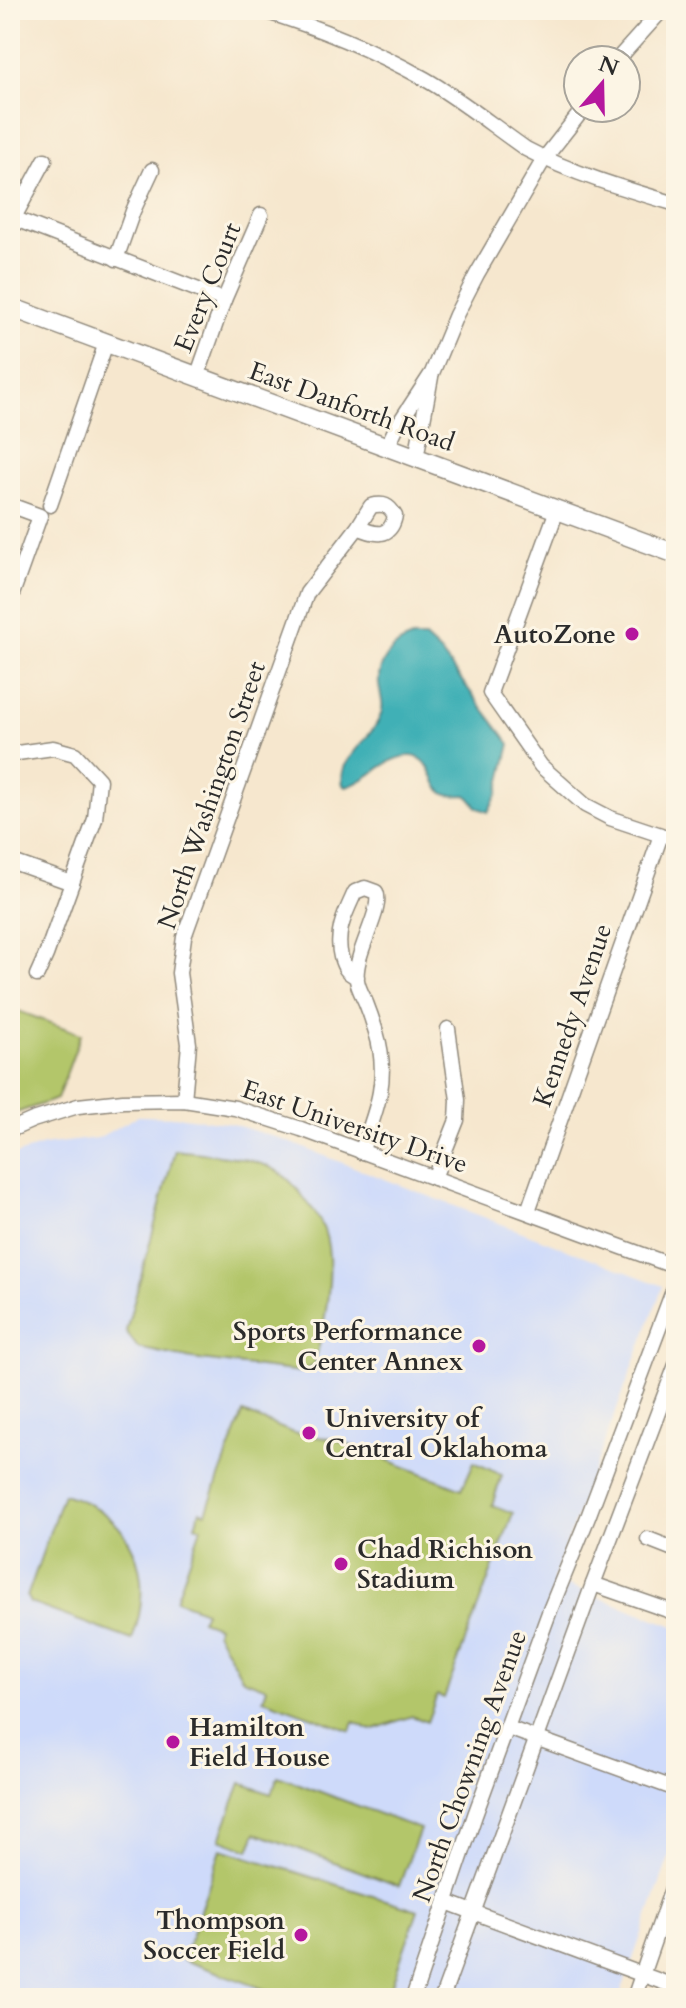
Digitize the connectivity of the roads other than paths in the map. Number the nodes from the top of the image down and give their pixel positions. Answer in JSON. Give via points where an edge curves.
{"nodes":[{"id":1,"x":261,"y":10,"type":"edge"},
{"id":2,"x":662,"y":10,"type":"edge"},
{"id":3,"x":631,"y":44,"type":"edge"},
{"id":4,"x":571,"y":124,"type":"edge"},
{"id":5,"x":544,"y":159,"type":"junction"},
{"id":6,"x":45,"y":160,"type":"dead end"},
{"id":7,"x":152,"y":170,"type":"dead end"},
{"id":8,"x":676,"y":204,"type":"edge"},
{"id":9,"x":261,"y":215,"type":"dead end"},
{"id":10,"x":11,"y":222,"type":"edge"},
{"id":11,"x":116,"y":259,"type":"junction"},
{"id":12,"x":224,"y":300,"type":"junction"},
{"id":13,"x":10,"y":307,"type":"edge"},
{"id":14,"x":106,"y":343,"type":"junction"},
{"id":15,"x":432,"y":373,"type":"junction"},
{"id":16,"x":197,"y":377,"type":"junction"},
{"id":17,"x":387,"y":447,"type":"junction"},
{"id":18,"x":416,"y":458,"type":"junction"},
{"id":19,"x":10,"y":505,"type":"edge"},
{"id":20,"x":557,"y":510,"type":"junction"},
{"id":21,"x":45,"y":511,"type":"junction"},
{"id":22,"x":358,"y":527,"type":"dead end"},
{"id":23,"x":676,"y":554,"type":"edge"},
{"id":24,"x":10,"y":600,"type":"edge"},
{"id":25,"x":10,"y":754,"type":"edge"},
{"id":26,"x":10,"y":861,"type":"edge"},
{"id":27,"x":72,"y":883,"type":"junction"},
{"id":28,"x":37,"y":975,"type":"dead end"},
{"id":29,"x":357,"y":977,"type":"junction"},
{"id":30,"x":448,"y":1029,"type":"dead end"},
{"id":31,"x":184,"y":1100,"type":"junction"},
{"id":32,"x":10,"y":1130,"type":"edge"},
{"id":33,"x":361,"y":1152,"type":"junction"},
{"id":34,"x":434,"y":1178,"type":"junction"},
{"id":35,"x":528,"y":1211,"type":"junction"},
{"id":36,"x":676,"y":1267,"type":"edge"},
{"id":37,"x":676,"y":1283,"type":"edge"},
{"id":38,"x":676,"y":1367,"type":"edge"},
{"id":39,"x":648,"y":1539,"type":"dead end"},
{"id":40,"x":676,"y":1550,"type":"edge"},
{"id":41,"x":593,"y":1584,"type":"junction"},
{"id":42,"x":676,"y":1613,"type":"edge"},
{"id":43,"x":508,"y":1728,"type":"junction"},
{"id":44,"x":537,"y":1737,"type":"junction"},
{"id":45,"x":676,"y":1789,"type":"edge"},
{"id":46,"x":676,"y":1877,"type":"edge"},
{"id":47,"x":446,"y":1902,"type":"junction"},
{"id":48,"x":472,"y":1910,"type":"junction"},
{"id":49,"x":642,"y":1974,"type":"junction"},
{"id":50,"x":676,"y":1987,"type":"edge"},
{"id":51,"x":413,"y":1998,"type":"edge"},
{"id":52,"x":442,"y":1998,"type":"edge"},
{"id":53,"x":634,"y":1998,"type":"edge"}],
"edges":[{"from":1,"to":5,"type":"street","via":[[387,59]]},
{"from":2,"to":3,"type":"street"},
{"from":4,"to":5,"type":"street"},
{"from":5,"to":8,"type":"street"},
{"from":5,"to":15,"type":"street","via":[[477,274]]},
{"from":6,"to":10,"type":"street"},
{"from":7,"to":11,"type":"street"},
{"from":9,"to":12,"type":"street","name":"Every Court"},
{"from":10,"to":11,"type":"street"},
{"from":11,"to":12,"type":"street"},
{"from":12,"to":16,"type":"street","name":"Every Court"},
{"from":13,"to":14,"type":"main road","name":"East Danforth Road"},
{"from":14,"to":16,"type":"main road","name":"East Danforth Road"},
{"from":14,"to":21,"type":"street"},
{"from":15,"to":17,"type":"street"},
{"from":15,"to":18,"type":"street"},
{"from":16,"to":17,"type":"main road","name":"East Danforth Road"},
{"from":17,"to":18,"type":"main road","name":"East Danforth Road"},
{"from":18,"to":20,"type":"main road","name":"East Danforth Road"},
{"from":19,"to":21,"type":"street"},
{"from":20,"to":23,"type":"main road","name":"East Danforth Road"},
{"from":20,"to":35,"type":"street","name":"Kennedy Avenue","via":[[490,693],[541,766],[585,805],[661,835]]},
{"from":21,"to":24,"type":"street"},
{"from":22,"to":31,"type":"street","name":"North Washington Street","via":[[307,593],[184,937],[179,973],[189,1044]]},
{"from":25,"to":27,"type":"street","via":[[53,748],[75,754],[99,780],[95,819]]},
{"from":26,"to":27,"type":"street"},
{"from":27,"to":28,"type":"street"},
{"from":29,"to":29,"type":"street","via":[[379,897],[365,888],[355,892],[338,938],[345,968]]},
{"from":29,"to":33,"type":"street","via":[[383,1066],[382,1092]]},
{"from":30,"to":34,"type":"street","via":[[457,1120]]},
{"from":31,"to":32,"type":"street","name":"East University Drive","via":[[78,1106]]},
{"from":31,"to":33,"type":"street","name":"East University Drive","via":[[235,1108]]},
{"from":33,"to":34,"type":"street","name":"East University Drive"},
{"from":34,"to":35,"type":"street","name":"East University Drive"},
{"from":35,"to":36,"type":"street","name":"East University Drive"},
{"from":37,"to":43,"type":"street","name":"North Chowning Avenue"},
{"from":38,"to":41,"type":"street","name":"North Chowning Avenue"},
{"from":39,"to":40,"type":"street"},
{"from":41,"to":42,"type":"street"},
{"from":41,"to":44,"type":"street","name":"North Chowning Avenue"},
{"from":43,"to":44,"type":"street"},
{"from":43,"to":47,"type":"street","name":"North Chowning Avenue"},
{"from":44,"to":45,"type":"street"},
{"from":44,"to":48,"type":"street","name":"North Chowning Avenue"},
{"from":46,"to":49,"type":"street"},
{"from":47,"to":48,"type":"street"},
{"from":47,"to":51,"type":"street","name":"North Chowning Avenue"},
{"from":48,"to":49,"type":"street"},
{"from":48,"to":52,"type":"street","name":"North Chowning Avenue"},
{"from":49,"to":50,"type":"street"},
{"from":49,"to":53,"type":"street"}]}
